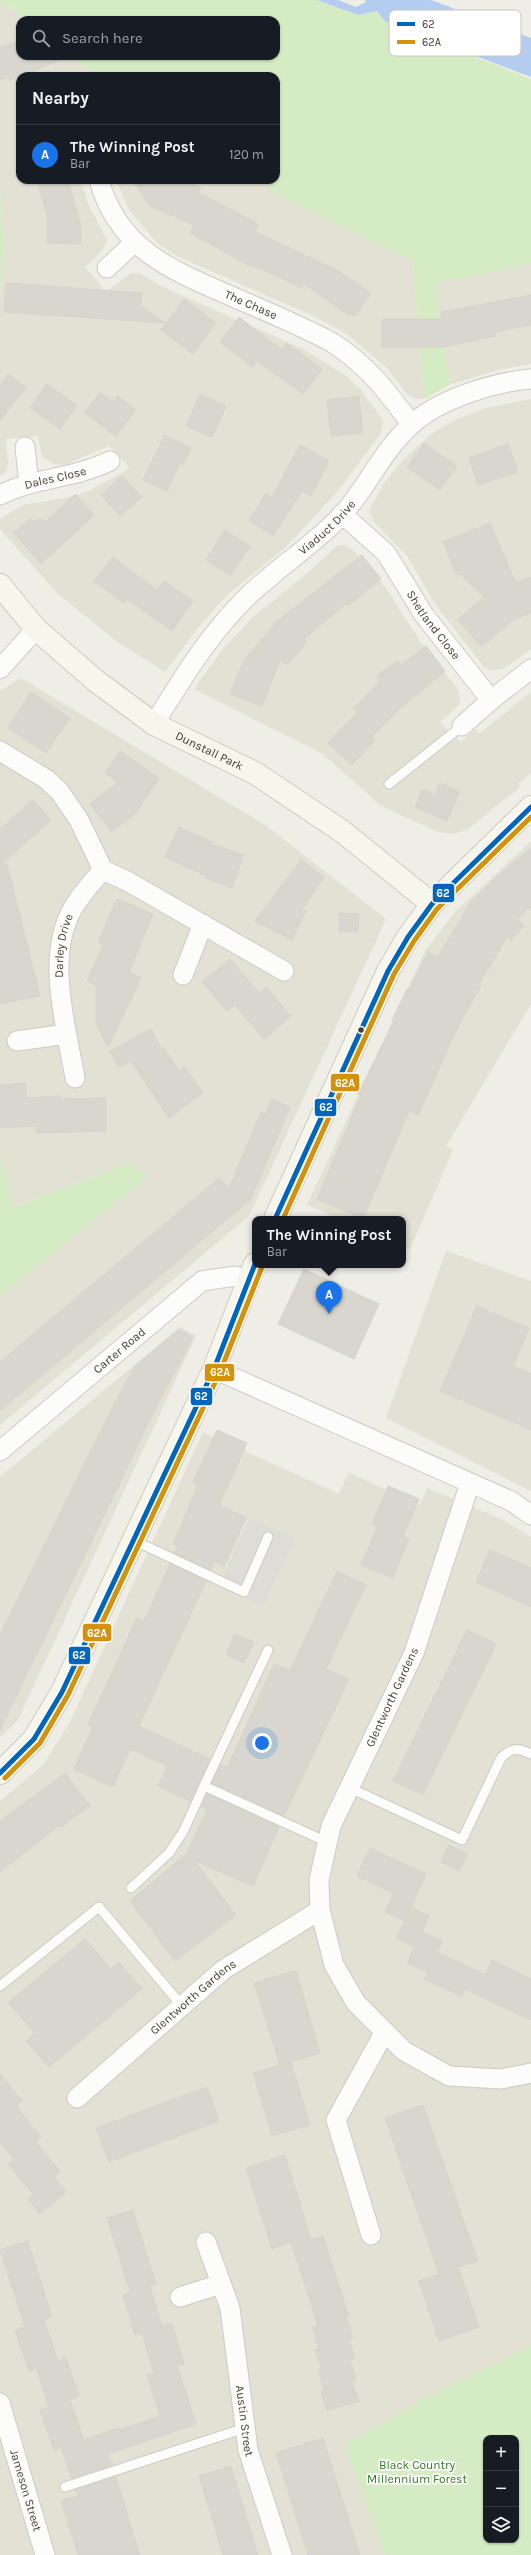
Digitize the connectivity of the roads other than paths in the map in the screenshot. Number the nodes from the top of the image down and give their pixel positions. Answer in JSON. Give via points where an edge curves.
{"nodes":[{"id":1,"x":100,"y":184,"type":"edge"},
{"id":2,"x":135,"y":242,"type":"junction"},
{"id":3,"x":107,"y":268,"type":"dead end"},
{"id":4,"x":531,"y":379,"type":"edge"},
{"id":5,"x":411,"y":424,"type":"junction"},
{"id":6,"x":25,"y":447,"type":"dead end"},
{"id":7,"x":110,"y":461,"type":"dead end"},
{"id":8,"x":28,"y":484,"type":"junction"},
{"id":9,"x":0,"y":495,"type":"edge"},
{"id":10,"x":342,"y":514,"type":"junction"},
{"id":11,"x":0,"y":585,"type":"edge"},
{"id":12,"x":36,"y":629,"type":"junction"},
{"id":13,"x":0,"y":669,"type":"edge"},
{"id":14,"x":531,"y":669,"type":"edge"},
{"id":15,"x":492,"y":700,"type":"junction"},
{"id":16,"x":154,"y":724,"type":"junction"},
{"id":17,"x":462,"y":726,"type":"joint"},
{"id":18,"x":0,"y":751,"type":"edge"},
{"id":19,"x":389,"y":784,"type":"dead end"},
{"id":20,"x":531,"y":807,"type":"edge"},
{"id":21,"x":103,"y":870,"type":"junction"},
{"id":22,"x":432,"y":904,"type":"junction"},
{"id":23,"x":203,"y":924,"type":"junction"},
{"id":24,"x":284,"y":971,"type":"dead end"},
{"id":25,"x":183,"y":976,"type":"dead end"},
{"id":26,"x":67,"y":1034,"type":"junction"},
{"id":27,"x":17,"y":1041,"type":"dead end"},
{"id":28,"x":75,"y":1078,"type":"dead end"},
{"id":29,"x":276,"y":1216,"type":"edge"},
{"id":30,"x":252,"y":1272,"type":"edge"},
{"id":31,"x":214,"y":1370,"type":"junction"},
{"id":32,"x":0,"y":1451,"type":"edge"},
{"id":33,"x":470,"y":1484,"type":"junction"},
{"id":34,"x":531,"y":1514,"type":"edge"},
{"id":35,"x":268,"y":1537,"type":"dead end"},
{"id":36,"x":133,"y":1540,"type":"junction"},
{"id":37,"x":268,"y":1650,"type":"dead end"},
{"id":38,"x":531,"y":1754,"type":"edge"},
{"id":39,"x":0,"y":1773,"type":"edge"},
{"id":40,"x":204,"y":1786,"type":"junction"},
{"id":41,"x":350,"y":1788,"type":"junction"},
{"id":42,"x":327,"y":1842,"type":"junction"},
{"id":43,"x":131,"y":1888,"type":"dead end"},
{"id":44,"x":320,"y":1910,"type":"junction"},
{"id":45,"x":0,"y":1986,"type":"edge"},
{"id":46,"x":182,"y":2006,"type":"junction"},
{"id":47,"x":384,"y":2033,"type":"junction"},
{"id":48,"x":531,"y":2073,"type":"edge"},
{"id":49,"x":77,"y":2098,"type":"dead end"},
{"id":50,"x":371,"y":2235,"type":"dead end"},
{"id":51,"x":206,"y":2242,"type":"dead end"},
{"id":52,"x":221,"y":2284,"type":"junction"},
{"id":53,"x":180,"y":2297,"type":"dead end"},
{"id":54,"x":0,"y":2403,"type":"edge"},
{"id":55,"x":245,"y":2428,"type":"junction"},
{"id":56,"x":3,"y":2429,"type":"edge"},
{"id":57,"x":65,"y":2487,"type":"dead end"},
{"id":58,"x":45,"y":2555,"type":"edge"},
{"id":59,"x":282,"y":2555,"type":"edge"}],
"edges":[{"from":1,"to":2,"type":"street","name":"The Chase","via":[[114,215]]},
{"from":2,"to":3,"type":"street"},
{"from":2,"to":5,"type":"street","name":"The Chase","via":[[173,271],[333,343],[356,358],[380,382]]},
{"from":4,"to":5,"type":"street","name":"Viaduct Drive","via":[[484,388],[436,408]]},
{"from":5,"to":10,"type":"street","name":"Viaduct Drive"},
{"from":6,"to":8,"type":"street"},
{"from":7,"to":8,"type":"street","name":"Dales Close","via":[[90,471]]},
{"from":8,"to":9,"type":"street","name":"Dales Close"},
{"from":10,"to":15,"type":"street","name":"Shetland Close","via":[[386,553],[424,615]]},
{"from":10,"to":16,"type":"street","name":"Viaduct Drive","via":[[310,546],[248,596],[223,623],[190,667]]},
{"from":11,"to":12,"type":"street","name":"Dunstall Park"},
{"from":12,"to":13,"type":"street"},
{"from":12,"to":16,"type":"street","name":"Dunstall Park","via":[[96,681]]},
{"from":14,"to":15,"type":"street"},
{"from":15,"to":17,"type":"street"},
{"from":16,"to":22,"type":"street","name":"Dunstall Park","via":[[255,773],[343,832]]},
{"from":17,"to":19,"type":"lane"},
{"from":18,"to":21,"type":"street","via":[[46,779],[60,792],[79,820]]},
{"from":20,"to":22,"type":"street"},
{"from":21,"to":23,"type":"street"},
{"from":21,"to":26,"type":"street","name":"Darley Drive","via":[[72,909],[63,932],[58,956]]},
{"from":22,"to":29,"type":"street","via":[[388,971]]},
{"from":23,"to":24,"type":"street"},
{"from":23,"to":25,"type":"street"},
{"from":26,"to":27,"type":"street"},
{"from":26,"to":28,"type":"street","name":"Darley Drive"},
{"from":30,"to":31,"type":"street"},
{"from":30,"to":32,"type":"street","name":"Carter Road","via":[[202,1281]]},
{"from":31,"to":33,"type":"street"},
{"from":31,"to":36,"type":"street"},
{"from":33,"to":34,"type":"street","via":[[511,1501]]},
{"from":33,"to":41,"type":"street","name":"Glentworth Gardens","via":[[414,1653]]},
{"from":35,"to":36,"type":"lane","via":[[244,1592]]},
{"from":36,"to":39,"type":"street","via":[[48,1719],[34,1740]]},
{"from":37,"to":40,"type":"lane"},
{"from":38,"to":41,"type":"lane","via":[[519,1748],[509,1750],[501,1758],[462,1840]]},
{"from":40,"to":42,"type":"lane"},
{"from":40,"to":43,"type":"lane","via":[[183,1832],[169,1853]]},
{"from":41,"to":42,"type":"street","name":"Glentworth Gardens","via":[[331,1826]]},
{"from":42,"to":44,"type":"street","name":"Glentworth Gardens","via":[[320,1880]]},
{"from":44,"to":46,"type":"street","name":"Glentworth Gardens","via":[[223,1970]]},
{"from":44,"to":47,"type":"street","name":"Glentworth Gardens","via":[[334,1965],[356,2003]]},
{"from":45,"to":46,"type":"lane","via":[[99,1907]]},
{"from":46,"to":49,"type":"street","name":"Glentworth Gardens"},
{"from":47,"to":48,"type":"street","name":"Glentworth Gardens","via":[[404,2051],[449,2076],[501,2079]]},
{"from":47,"to":50,"type":"street","via":[[336,2120]]},
{"from":51,"to":52,"type":"street","name":"Austin Street"},
{"from":52,"to":53,"type":"street"},
{"from":52,"to":55,"type":"street","name":"Austin Street","via":[[230,2308]]},
{"from":54,"to":56,"type":"street","name":"Jameson Street"},
{"from":55,"to":57,"type":"lane"},
{"from":55,"to":59,"type":"street","name":"Austin Street","via":[[248,2450]]},
{"from":56,"to":58,"type":"street","name":"Jameson Street"}]}
